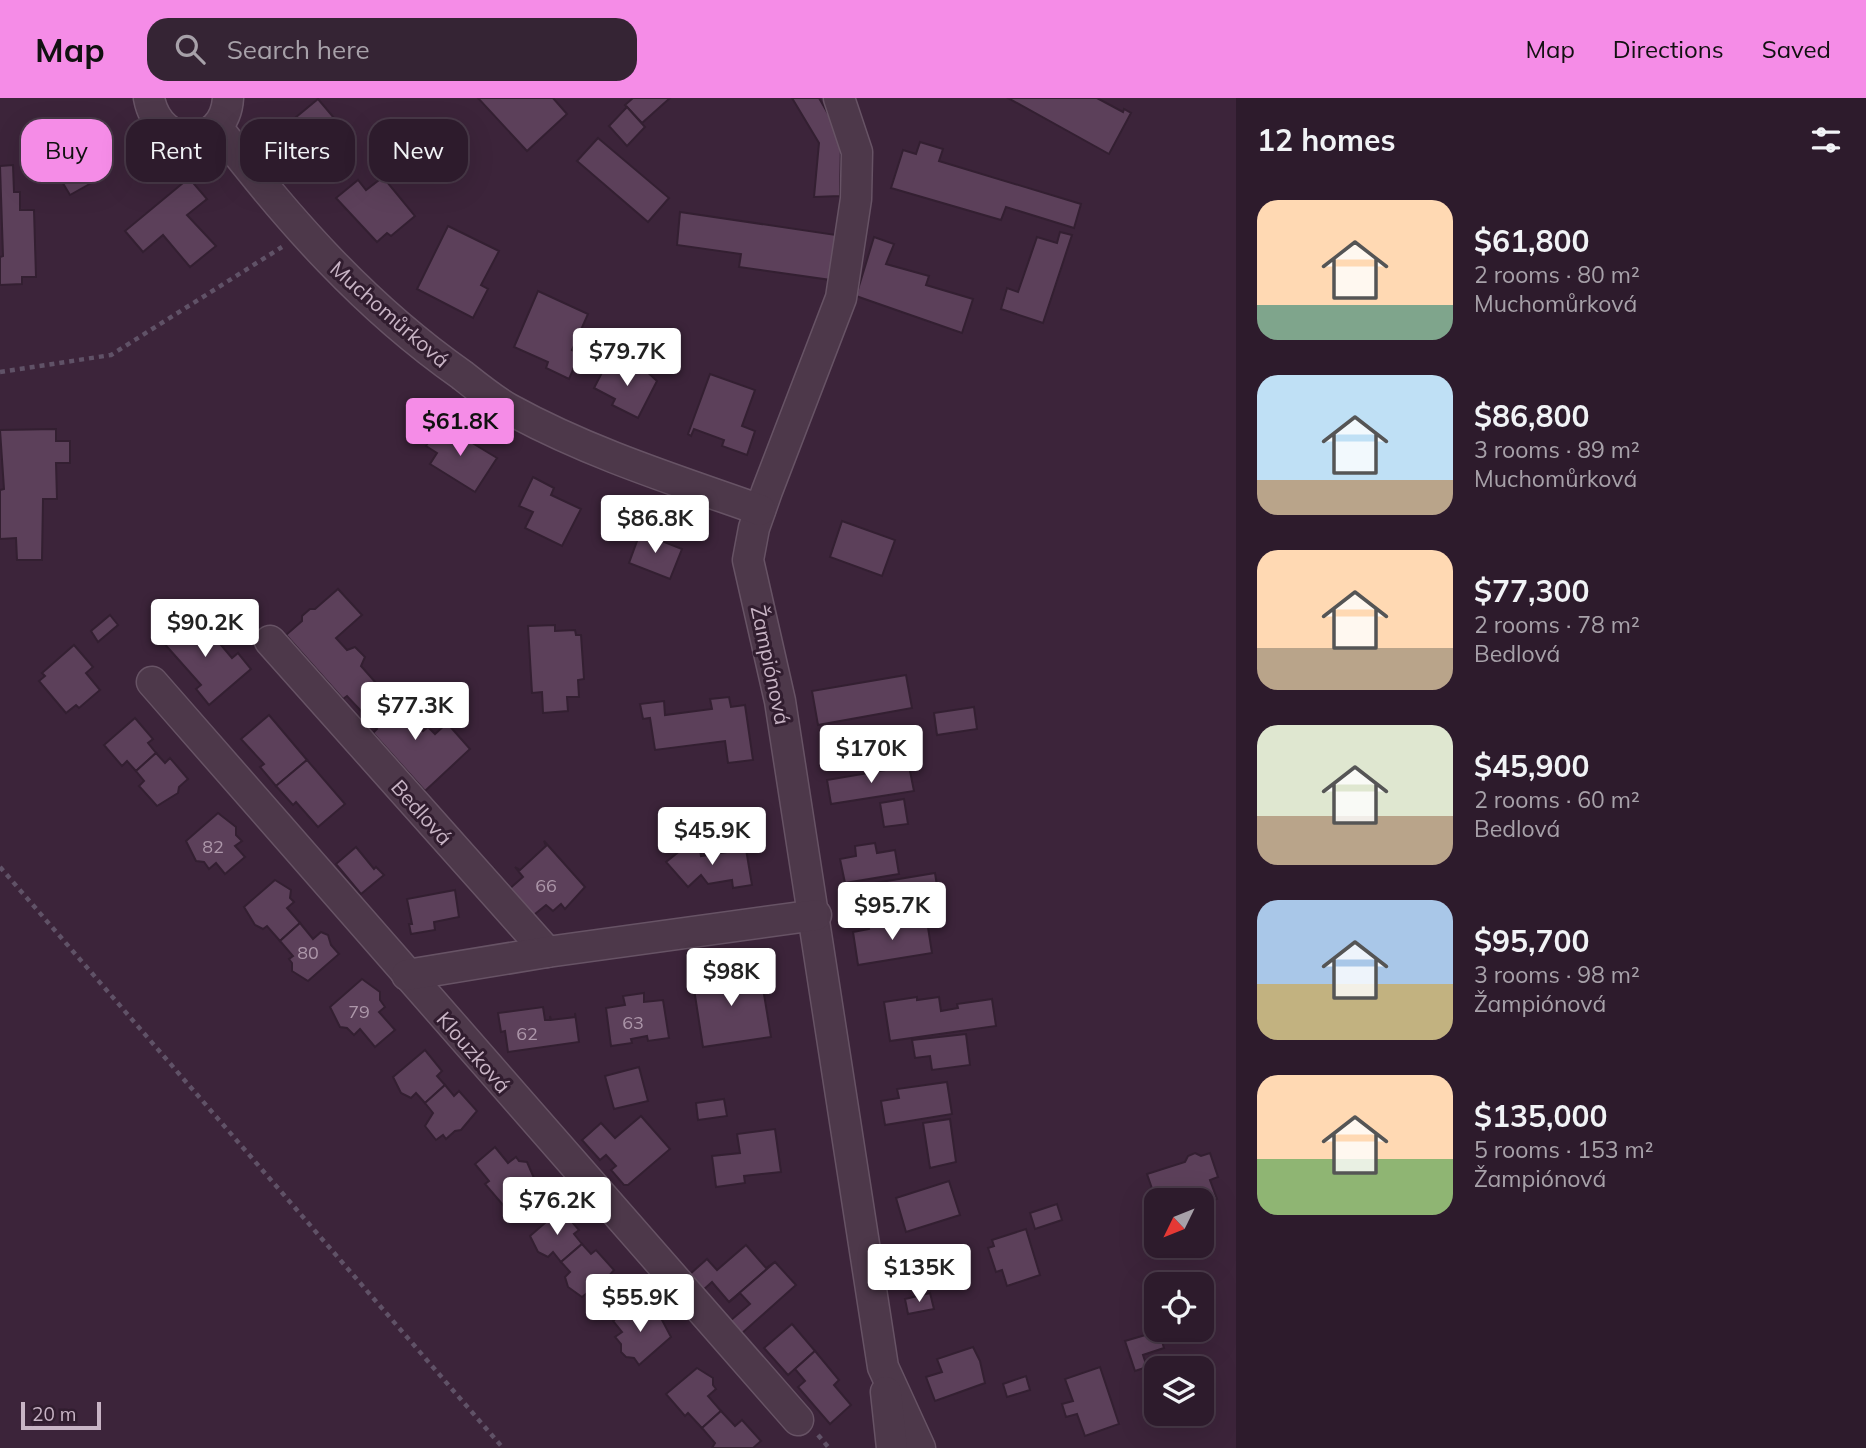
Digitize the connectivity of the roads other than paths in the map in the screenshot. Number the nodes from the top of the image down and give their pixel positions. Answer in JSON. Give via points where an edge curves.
{"nodes":[{"id":1,"x":149,"y":98,"type":"edge"},
{"id":2,"x":228,"y":98,"type":"edge"},
{"id":3,"x":839,"y":98,"type":"edge"},
{"id":4,"x":156,"y":119,"type":"edge"},
{"id":5,"x":222,"y":119,"type":"edge"},
{"id":6,"x":226,"y":138,"type":"edge"},
{"id":7,"x":760,"y":510,"type":"junction"},
{"id":8,"x":270,"y":641,"type":"dead end"},
{"id":9,"x":152,"y":682,"type":"dead end"},
{"id":10,"x":816,"y":915,"type":"junction"},
{"id":11,"x":547,"y":952,"type":"junction"},
{"id":12,"x":407,"y":975,"type":"junction"},
{"id":13,"x":883,"y":1367,"type":"junction"},
{"id":14,"x":798,"y":1420,"type":"dead end"},
{"id":15,"x":892,"y":1448,"type":"edge"},
{"id":16,"x":920,"y":1448,"type":"edge"}],
"edges":[{"from":1,"to":4,"type":"street"},
{"from":2,"to":5,"type":"street"},
{"from":3,"to":7,"type":"street","name":"Žampiónová","via":[[857,152],[856,200],[841,298]]},
{"from":6,"to":7,"type":"street","name":"Muchomůrková","via":[[304,234],[363,296],[421,346],[508,408],[608,456]]},
{"from":7,"to":10,"type":"street","name":"Žampiónová","via":[[748,560],[780,701]]},
{"from":8,"to":11,"type":"street","name":"Bedlová"},
{"from":9,"to":12,"type":"street","name":"Klouzková"},
{"from":10,"to":11,"type":"street"},
{"from":10,"to":13,"type":"street","name":"Žampiónová"},
{"from":11,"to":12,"type":"street"},
{"from":12,"to":14,"type":"street","name":"Klouzková"},
{"from":13,"to":15,"type":"street"},
{"from":13,"to":16,"type":"street","name":"Žampiónová"}]}
